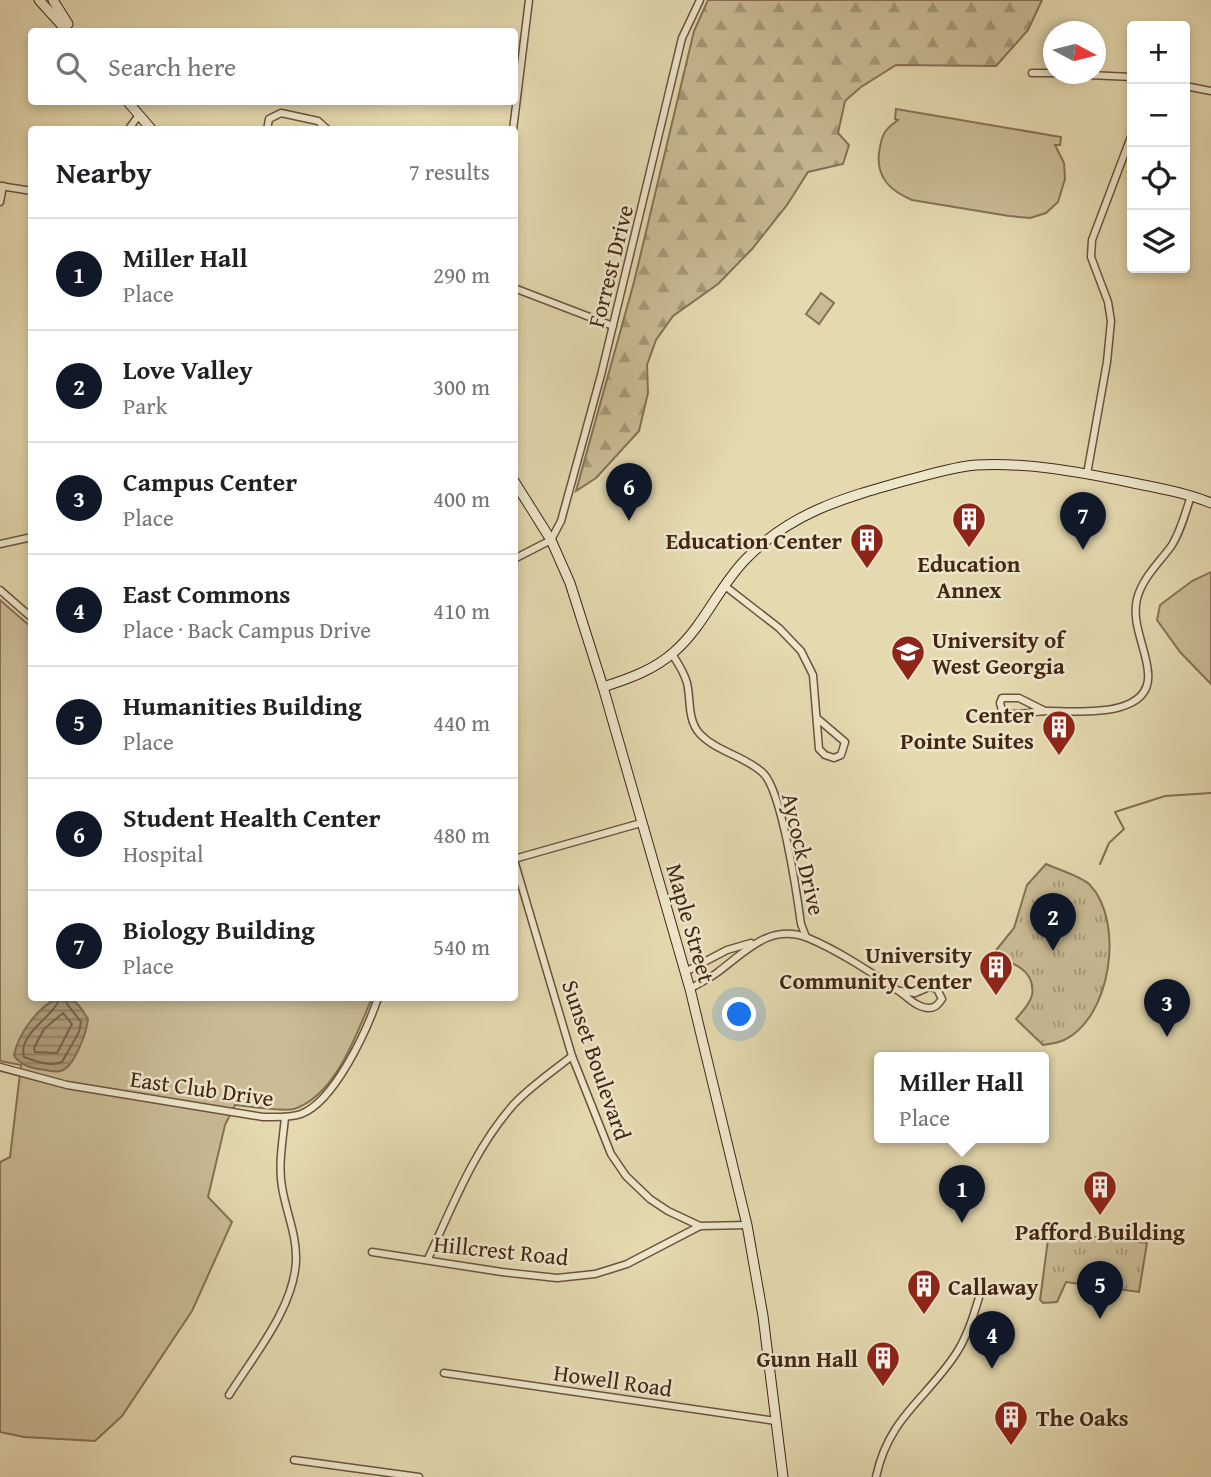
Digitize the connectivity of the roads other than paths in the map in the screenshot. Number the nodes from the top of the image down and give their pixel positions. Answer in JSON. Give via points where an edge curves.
{"nodes":[{"id":1,"x":39,"y":0,"type":"edge"},
{"id":2,"x":53,"y":0,"type":"edge"},
{"id":3,"x":529,"y":0,"type":"edge"},
{"id":4,"x":700,"y":0,"type":"edge"},
{"id":5,"x":66,"y":28,"type":"edge"},
{"id":6,"x":68,"y":28,"type":"edge"},
{"id":7,"x":1032,"y":73,"type":"dead end"},
{"id":8,"x":1043,"y":73,"type":"edge"},
{"id":9,"x":1106,"y":76,"type":"edge"},
{"id":10,"x":1127,"y":77,"type":"edge"},
{"id":11,"x":1190,"y":87,"type":"edge"},
{"id":12,"x":518,"y":89,"type":"edge"},
{"id":13,"x":1211,"y":91,"type":"edge"},
{"id":14,"x":130,"y":105,"type":"edge"},
{"id":15,"x":516,"y":105,"type":"edge"},
{"id":16,"x":139,"y":116,"type":"junction"},
{"id":17,"x":131,"y":126,"type":"edge"},
{"id":18,"x":148,"y":126,"type":"edge"},
{"id":19,"x":268,"y":126,"type":"edge"},
{"id":20,"x":324,"y":126,"type":"edge"},
{"id":21,"x":513,"y":126,"type":"edge"},
{"id":22,"x":1127,"y":147,"type":"edge"},
{"id":23,"x":2,"y":186,"type":"edge"},
{"id":24,"x":28,"y":190,"type":"edge"},
{"id":25,"x":0,"y":202,"type":"edge"},
{"id":26,"x":518,"y":290,"type":"edge"},
{"id":27,"x":613,"y":326,"type":"junction"},
{"id":28,"x":1087,"y":474,"type":"junction"},
{"id":29,"x":518,"y":487,"type":"edge"},
{"id":30,"x":1191,"y":495,"type":"junction"},
{"id":31,"x":1211,"y":503,"type":"edge"},
{"id":32,"x":28,"y":538,"type":"edge"},
{"id":33,"x":551,"y":540,"type":"junction"},
{"id":34,"x":0,"y":544,"type":"edge"},
{"id":35,"x":518,"y":557,"type":"edge"},
{"id":36,"x":725,"y":586,"type":"junction"},
{"id":37,"x":0,"y":590,"type":"edge"},
{"id":38,"x":28,"y":614,"type":"edge"},
{"id":39,"x":672,"y":654,"type":"junction"},
{"id":40,"x":603,"y":687,"type":"junction"},
{"id":41,"x":1045,"y":711,"type":"junction"},
{"id":42,"x":818,"y":719,"type":"junction"},
{"id":43,"x":641,"y":823,"type":"junction"},
{"id":44,"x":518,"y":859,"type":"edge"},
{"id":45,"x":518,"y":874,"type":"edge"},
{"id":46,"x":806,"y":937,"type":"junction"},
{"id":47,"x":756,"y":942,"type":"junction"},
{"id":48,"x":685,"y":972,"type":"junction"},
{"id":49,"x":690,"y":989,"type":"junction"},
{"id":50,"x":900,"y":991,"type":"junction"},
{"id":51,"x":377,"y":1001,"type":"edge"},
{"id":52,"x":572,"y":1056,"type":"junction"},
{"id":53,"x":0,"y":1067,"type":"edge"},
{"id":54,"x":285,"y":1117,"type":"junction"},
{"id":55,"x":747,"y":1225,"type":"junction"},
{"id":56,"x":700,"y":1226,"type":"junction"},
{"id":57,"x":372,"y":1252,"type":"dead end"},
{"id":58,"x":428,"y":1259,"type":"junction"},
{"id":59,"x":982,"y":1287,"type":"dead end"},
{"id":60,"x":444,"y":1373,"type":"dead end"},
{"id":61,"x":229,"y":1395,"type":"dead end"},
{"id":62,"x":776,"y":1421,"type":"junction"},
{"id":63,"x":294,"y":1460,"type":"dead end"},
{"id":64,"x":419,"y":1477,"type":"edge"},
{"id":65,"x":783,"y":1477,"type":"edge"},
{"id":66,"x":876,"y":1477,"type":"edge"}],
"edges":[{"from":1,"to":5,"type":"main road"},
{"from":2,"to":6,"type":"main road"},
{"from":3,"to":12,"type":"street"},
{"from":4,"to":27,"type":"street","name":"Forrest Drive","via":[[682,38]]},
{"from":7,"to":8,"type":"street"},
{"from":9,"to":10,"type":"street"},
{"from":11,"to":13,"type":"street"},
{"from":14,"to":16,"type":"main road"},
{"from":15,"to":21,"type":"street"},
{"from":16,"to":17,"type":"street"},
{"from":16,"to":18,"type":"main road"},
{"from":19,"to":20,"type":"street","via":[[281,113]]},
{"from":22,"to":28,"type":"street","via":[[1092,240],[1091,257],[1111,321]]},
{"from":23,"to":24,"type":"street"},
{"from":23,"to":25,"type":"street"},
{"from":26,"to":27,"type":"street"},
{"from":27,"to":33,"type":"street","name":"Forrest Drive","via":[[561,521]]},
{"from":28,"to":30,"type":"main road"},
{"from":28,"to":36,"type":"main road","via":[[1037,466],[974,465],[849,497],[822,506],[772,535]]},
{"from":29,"to":33,"type":"main road","name":"Maple Street"},
{"from":30,"to":31,"type":"main road"},
{"from":30,"to":41,"type":"street","via":[[1176,537],[1138,596],[1136,622],[1149,676],[1143,695],[1135,703],[1097,711]]},
{"from":32,"to":34,"type":"street"},
{"from":33,"to":35,"type":"street"},
{"from":33,"to":40,"type":"main road","name":"Maple Street","via":[[570,583]]},
{"from":36,"to":39,"type":"main road"},
{"from":36,"to":42,"type":"street","via":[[801,651],[813,675]]},
{"from":37,"to":38,"type":"street"},
{"from":39,"to":40,"type":"main road","via":[[646,671]]},
{"from":39,"to":46,"type":"street","name":"Aycock Drive","via":[[687,684],[698,733],[767,777],[784,831]]},
{"from":40,"to":43,"type":"main road","name":"Maple Street"},
{"from":41,"to":41,"type":"street","via":[[1013,697],[1002,698],[1000,703],[1010,714]]},
{"from":42,"to":42,"type":"street","via":[[819,749],[834,758],[841,755],[845,742]]},
{"from":43,"to":44,"type":"street"},
{"from":43,"to":48,"type":"main road","name":"Maple Street"},
{"from":45,"to":52,"type":"street","name":"Sunset Boulevard"},
{"from":46,"to":47,"type":"street","via":[[791,933]]},
{"from":46,"to":50,"type":"street"},
{"from":47,"to":48,"type":"street","via":[[727,950]]},
{"from":47,"to":49,"type":"street"},
{"from":48,"to":49,"type":"main road","name":"Maple Street"},
{"from":49,"to":55,"type":"main road","name":"Maple Street"},
{"from":50,"to":50,"type":"street","via":[[914,1003],[931,1008],[942,999],[937,989],[929,987],[915,993]]},
{"from":51,"to":54,"type":"street","name":"East Club Drive","via":[[334,1085],[303,1114]]},
{"from":52,"to":56,"type":"street","name":"Sunset Boulevard","via":[[611,1154],[626,1176],[650,1199]]},
{"from":52,"to":58,"type":"street","via":[[516,1102],[495,1126]]},
{"from":53,"to":54,"type":"street","name":"East Club Drive","via":[[67,1085]]},
{"from":54,"to":61,"type":"street","via":[[282,1186],[294,1236],[295,1274],[286,1303]]},
{"from":55,"to":56,"type":"street","name":"Sunset Boulevard"},
{"from":55,"to":62,"type":"main road","name":"Maple Street"},
{"from":56,"to":58,"type":"street","name":"Hillcrest Road","via":[[626,1264],[595,1274],[557,1278]]},
{"from":57,"to":58,"type":"street","name":"Hillcrest Road"},
{"from":59,"to":66,"type":"street","via":[[960,1346],[893,1431]]},
{"from":60,"to":62,"type":"street","name":"Howell Road"},
{"from":62,"to":65,"type":"main road","name":"Maple Street"},
{"from":63,"to":64,"type":"street"}]}
